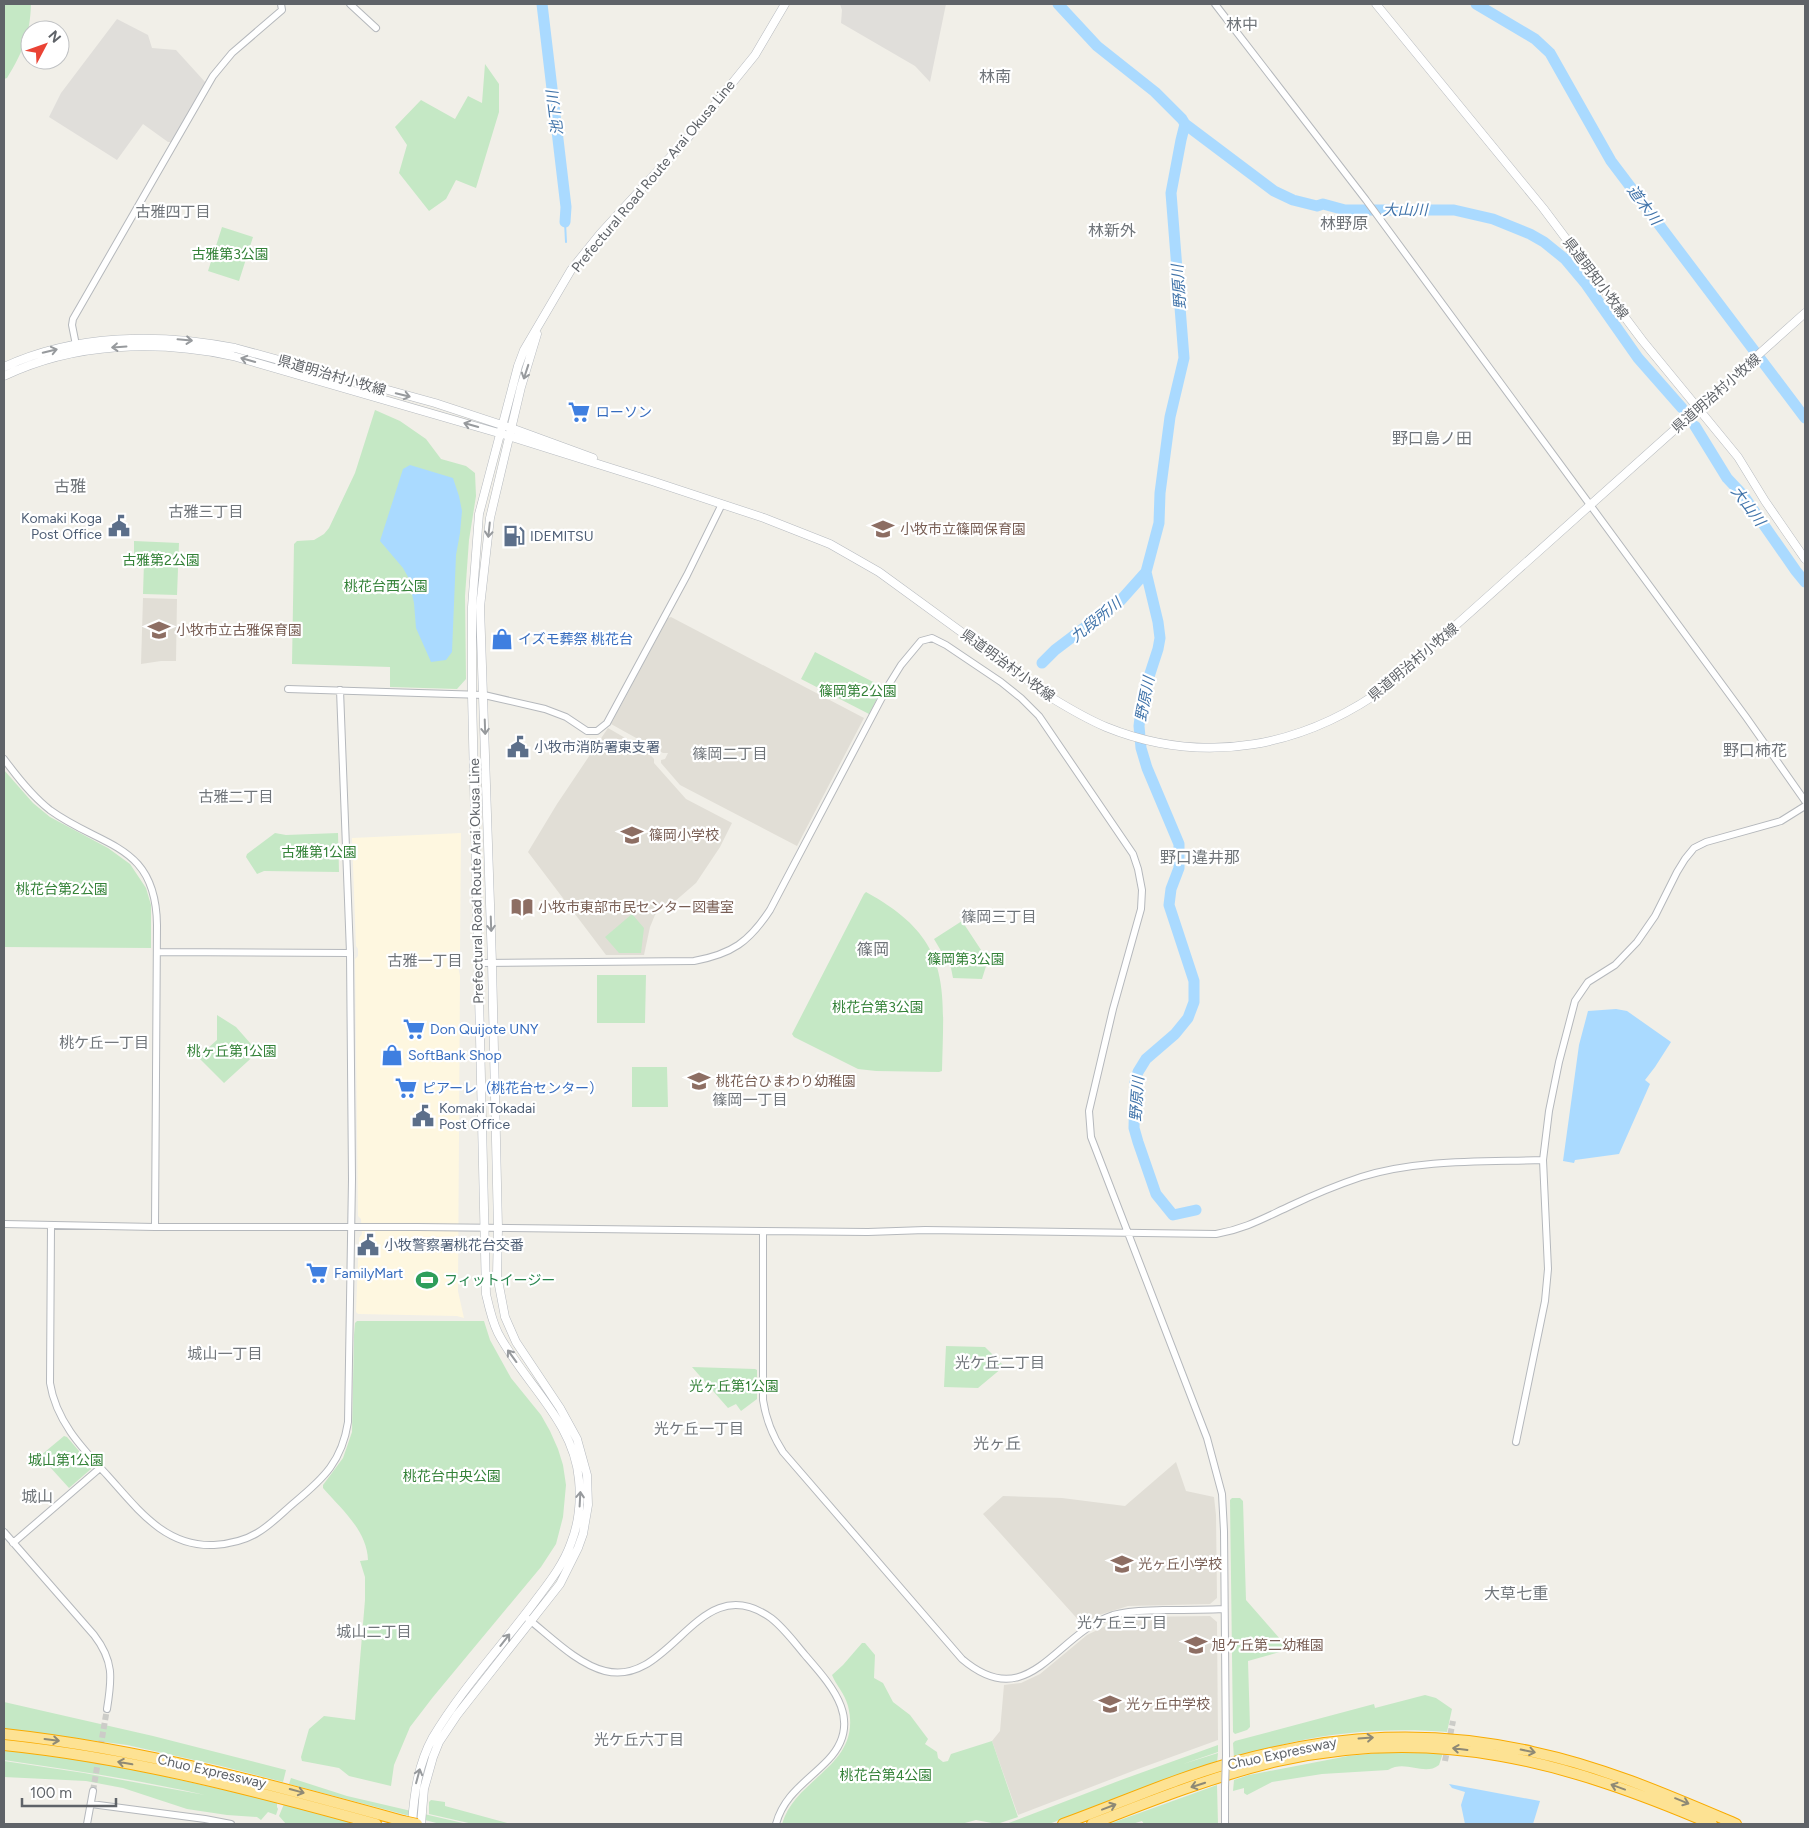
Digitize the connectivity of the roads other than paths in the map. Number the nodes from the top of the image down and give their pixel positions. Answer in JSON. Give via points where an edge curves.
{"nodes":[{"id":1,"x":282,"y":4,"type":"edge"},
{"id":2,"x":350,"y":4,"type":"edge"},
{"id":3,"x":785,"y":4,"type":"edge"},
{"id":4,"x":1215,"y":4,"type":"edge"},
{"id":5,"x":1376,"y":4,"type":"edge"},
{"id":6,"x":376,"y":28,"type":"dead end"},
{"id":7,"x":1805,"y":313,"type":"edge"},
{"id":8,"x":539,"y":325,"type":"junction"},
{"id":9,"x":76,"y":349,"type":"junction"},
{"id":10,"x":4,"y":367,"type":"edge"},
{"id":11,"x":4,"y":376,"type":"edge"},
{"id":12,"x":1699,"y":408,"type":"junction"},
{"id":13,"x":502,"y":425,"type":"junction"},
{"id":14,"x":510,"y":432,"type":"junction"},
{"id":15,"x":500,"y":433,"type":"junction"},
{"id":16,"x":722,"y":504,"type":"junction"},
{"id":17,"x":1589,"y":506,"type":"junction"},
{"id":18,"x":1805,"y":559,"type":"edge"},
{"id":19,"x":288,"y":689,"type":"dead end"},
{"id":20,"x":340,"y":690,"type":"junction"},
{"id":21,"x":472,"y":695,"type":"junction"},
{"id":22,"x":484,"y":695,"type":"junction"},
{"id":23,"x":4,"y":759,"type":"edge"},
{"id":24,"x":1805,"y":801,"type":"edge"},
{"id":25,"x":1805,"y":806,"type":"edge"},
{"id":26,"x":157,"y":952,"type":"junction"},
{"id":27,"x":350,"y":953,"type":"junction"},
{"id":28,"x":478,"y":963,"type":"junction"},
{"id":29,"x":492,"y":963,"type":"junction"},
{"id":30,"x":1543,"y":1160,"type":"junction"},
{"id":31,"x":4,"y":1224,"type":"edge"},
{"id":32,"x":51,"y":1225,"type":"junction"},
{"id":33,"x":352,"y":1226,"type":"junction"},
{"id":34,"x":155,"y":1227,"type":"junction"},
{"id":35,"x":485,"y":1228,"type":"junction"},
{"id":36,"x":498,"y":1228,"type":"junction"},
{"id":37,"x":764,"y":1232,"type":"junction"},
{"id":38,"x":1129,"y":1232,"type":"junction"},
{"id":39,"x":1516,"y":1442,"type":"dead end"},
{"id":40,"x":100,"y":1468,"type":"junction"},
{"id":41,"x":4,"y":1532,"type":"edge"},
{"id":42,"x":13,"y":1543,"type":"junction"},
{"id":43,"x":1224,"y":1609,"type":"junction"},
{"id":44,"x":524,"y":1616,"type":"junction"},
{"id":45,"x":531,"y":1622,"type":"junction"},
{"id":46,"x":107,"y":1709,"type":"tunnel mouth"},
{"id":47,"x":4,"y":1734,"type":"edge"},
{"id":48,"x":4,"y":1745,"type":"edge"},
{"id":49,"x":93,"y":1791,"type":"tunnel mouth"},
{"id":50,"x":91,"y":1804,"type":"junction"},
{"id":51,"x":407,"y":1822,"type":"edge"},
{"id":52,"x":87,"y":1824,"type":"edge"},
{"id":53,"x":231,"y":1824,"type":"edge"},
{"id":54,"x":376,"y":1824,"type":"edge"},
{"id":55,"x":419,"y":1824,"type":"edge"},
{"id":56,"x":776,"y":1824,"type":"edge"},
{"id":57,"x":1063,"y":1824,"type":"edge"},
{"id":58,"x":1092,"y":1824,"type":"edge"},
{"id":59,"x":1225,"y":1824,"type":"edge"},
{"id":60,"x":1712,"y":1824,"type":"edge"},
{"id":61,"x":1736,"y":1824,"type":"edge"}],
"edges":[{"from":1,"to":9,"type":"street","via":[[282,10],[232,52],[214,76],[73,319]]},
{"from":2,"to":6,"type":"street"},
{"from":3,"to":8,"type":"main road","name":"Prefectural Road Route Arai Okusa Line","via":[[755,55],[686,140],[571,270]]},
{"from":4,"to":17,"type":"street","via":[[1366,200]]},
{"from":5,"to":12,"type":"main road","name":"県道明知小牧線","via":[[1543,208],[1642,340]]},
{"from":7,"to":12,"type":"main road","name":"県道明治村小牧線"},
{"from":8,"to":13,"type":"main road","name":"Prefectural Road Route Arai Okusa Line","via":[[518,366]]},
{"from":8,"to":14,"type":"main road","name":"Prefectural Road Route Arai Okusa Line","one_way":true},
{"from":10,"to":9,"type":"main road","name":"県道明治村小牧線","one_way":true,"via":[[42,353]]},
{"from":9,"to":11,"type":"main road","name":"県道明治村小牧線"},
{"from":9,"to":13,"type":"main road","name":"県道明治村小牧線","one_way":true,"via":[[107,340],[138,338],[204,342],[435,403]]},
{"from":15,"to":9,"type":"main road","name":"県道明治村小牧線","one_way":true,"via":[[202,349],[168,346]]},
{"from":12,"to":17,"type":"main road","name":"県道明治村小牧線"},
{"from":12,"to":18,"type":"main road","name":"県道明知小牧線","via":[[1738,457]]},
{"from":13,"to":14,"type":"main road","name":"県道明治村小牧線"},
{"from":13,"to":15,"type":"main road","name":"Prefectural Road Route Arai Okusa Line"},
{"from":14,"to":15,"type":"main road","name":"県道明治村小牧線"},
{"from":14,"to":16,"type":"main road","name":"県道明治村小牧線"},
{"from":14,"to":22,"type":"main road","name":"Prefectural Road Route Arai Okusa Line","one_way":true,"via":[[490,518],[480,607]]},
{"from":15,"to":21,"type":"main road","name":"Prefectural Road Route Arai Okusa Line","via":[[479,514],[472,606]]},
{"from":16,"to":17,"type":"main road","name":"県道明治村小牧線","via":[[802,532],[854,557],[907,591],[1077,713],[1135,737],[1206,748],[1277,740],[1312,730],[1353,710],[1410,667]]},
{"from":16,"to":22,"type":"street","via":[[687,575],[601,729],[587,731],[566,717],[545,709]]},
{"from":17,"to":24,"type":"street"},
{"from":19,"to":20,"type":"street"},
{"from":20,"to":21,"type":"street"},
{"from":20,"to":27,"type":"street"},
{"from":21,"to":22,"type":"street"},
{"from":21,"to":28,"type":"main road","name":"Prefectural Road Route Arai Okusa Line"},
{"from":22,"to":29,"type":"main road","name":"Prefectural Road Route Arai Okusa Line","one_way":true},
{"from":23,"to":26,"type":"street","via":[[28,790],[51,810],[119,847],[141,868],[152,888],[157,910]]},
{"from":25,"to":30,"type":"street","via":[[1781,821],[1694,848],[1677,872],[1645,932],[1614,964],[1588,982],[1581,991],[1559,1062]]},
{"from":26,"to":27,"type":"street"},
{"from":26,"to":34,"type":"street"},
{"from":27,"to":33,"type":"street"},
{"from":28,"to":29,"type":"street"},
{"from":28,"to":35,"type":"main road","name":"Prefectural Road Route Arai Okusa Line"},
{"from":29,"to":36,"type":"main road","name":"Prefectural Road Route Arai Okusa Line"},
{"from":29,"to":38,"type":"street","via":[[694,961],[720,956],[742,944],[770,910],[896,672],[921,640],[932,638],[1001,682],[1031,706],[1128,843],[1138,869],[1141,909],[1089,1111],[1094,1146]]},
{"from":30,"to":38,"type":"street","via":[[1431,1164],[1394,1169],[1331,1188],[1235,1231],[1195,1234]]},
{"from":30,"to":39,"type":"street","via":[[1548,1269],[1545,1301]]},
{"from":31,"to":32,"type":"street"},
{"from":32,"to":34,"type":"street"},
{"from":32,"to":40,"type":"street","via":[[52,1394],[67,1428]]},
{"from":33,"to":34,"type":"street"},
{"from":33,"to":35,"type":"street"},
{"from":33,"to":40,"type":"street","via":[[348,1422],[339,1455],[315,1485],[256,1534],[230,1543],[204,1545],[179,1540],[157,1528]]},
{"from":35,"to":36,"type":"street"},
{"from":44,"to":35,"type":"main road","name":"Prefectural Road Route Arai Okusa Line","one_way":true,"via":[[553,1577],[571,1545],[579,1512],[579,1477],[574,1453],[563,1428],[507,1348],[493,1320],[485,1279]]},
{"from":36,"to":37,"type":"street"},
{"from":36,"to":45,"type":"main road","name":"Prefectural Road Route Arai Okusa Line","via":[[497,1275],[505,1317],[516,1342],[577,1439],[589,1489],[578,1548],[560,1584]]},
{"from":37,"to":38,"type":"street"},
{"from":37,"to":43,"type":"street","via":[[763,1400],[775,1439],[972,1667],[996,1678],[1013,1679],[1038,1669],[1085,1629],[1115,1615],[1133,1611]]},
{"from":38,"to":43,"type":"street","via":[[1214,1460],[1224,1531]]},
{"from":40,"to":42,"type":"street"},
{"from":41,"to":42,"type":"street"},
{"from":42,"to":46,"type":"street","via":[[106,1653],[111,1674]]},
{"from":43,"to":59,"type":"street","bridge":true},
{"from":44,"to":45,"type":"street"},
{"from":51,"to":44,"type":"main road","name":"Prefectural Road Route Arai Okusa Line","one_way":true,"via":[[420,1769],[433,1738]]},
{"from":45,"to":55,"type":"main road","name":"Prefectural Road Route Arai Okusa Line","via":[[439,1742],[424,1790]]},
{"from":45,"to":56,"type":"street","via":[[590,1666],[619,1673],[644,1666],[717,1609],[731,1605],[746,1606],[772,1618],[834,1690],[844,1720],[836,1750],[792,1793]]},
{"from":47,"to":51,"type":"highway","name":"Chuo Expressway","one_way":true,"via":[[86,1744],[199,1766]]},
{"from":54,"to":48,"type":"highway","name":"Chuo Expressway","one_way":true,"via":[[198,1777]]},
{"from":49,"to":50,"type":"street"},
{"from":50,"to":52,"type":"street"},
{"from":50,"to":53,"type":"street"},
{"from":51,"to":55,"type":"highway","name":"Chuo Expressway","bridge":true},
{"from":57,"to":61,"type":"highway","name":"Chuo Expressway","one_way":true,"via":[[1236,1762],[1324,1742],[1375,1737],[1447,1739],[1542,1754],[1614,1775]]},
{"from":60,"to":58,"type":"highway","name":"Chuo Expressway","one_way":true,"via":[[1611,1784],[1532,1761],[1454,1748],[1409,1746],[1350,1749],[1278,1761],[1181,1790]]}]}
